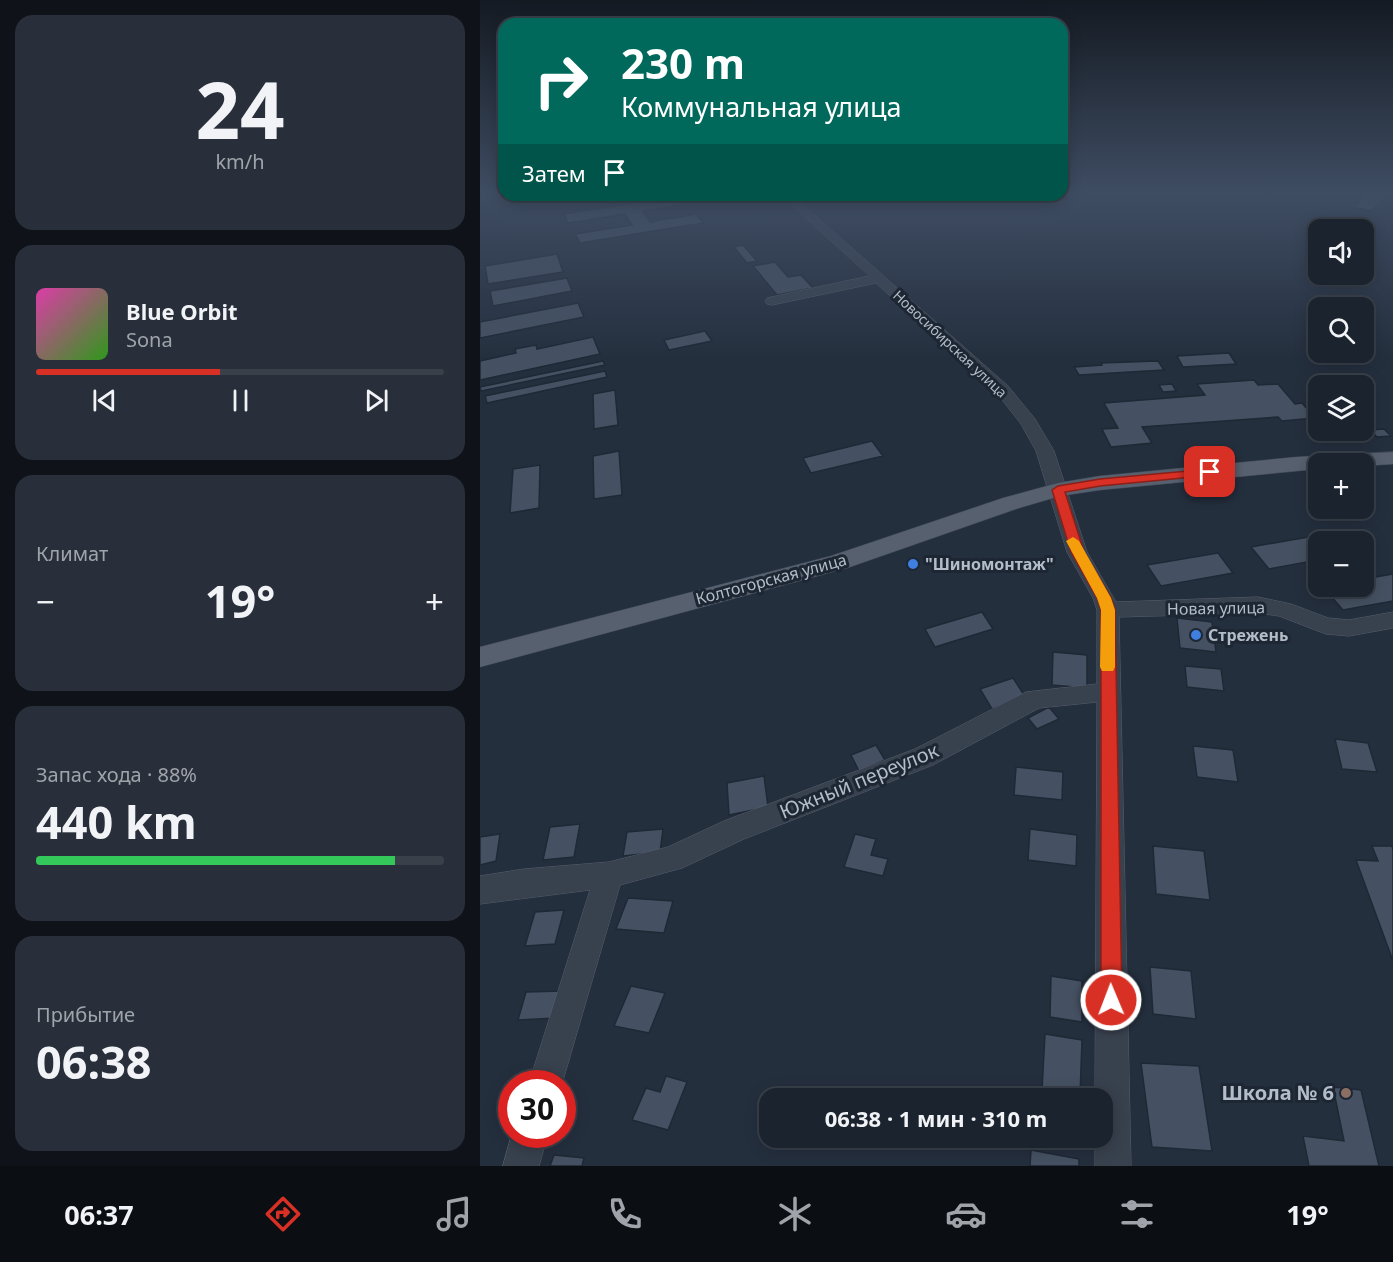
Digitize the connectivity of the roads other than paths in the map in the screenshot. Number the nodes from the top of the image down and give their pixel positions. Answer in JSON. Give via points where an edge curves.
{"nodes":[{"id":1,"x":848,"y":249,"type":"edge"},
{"id":2,"x":880,"y":278,"type":"junction"},
{"id":3,"x":772,"y":301,"type":"dead end"},
{"id":4,"x":1393,"y":458,"type":"edge"},
{"id":5,"x":1058,"y":490,"type":"junction"},
{"id":6,"x":1108,"y":610,"type":"junction"},
{"id":7,"x":1393,"y":620,"type":"edge"},
{"id":8,"x":480,"y":657,"type":"edge"},
{"id":9,"x":1108,"y":692,"type":"junction"},
{"id":10,"x":609,"y":875,"type":"junction"},
{"id":11,"x":480,"y":890,"type":"edge"},
{"id":12,"x":550,"y":1070,"type":"edge"},
{"id":13,"x":526,"y":1148,"type":"edge"},
{"id":14,"x":521,"y":1166,"type":"edge"},
{"id":15,"x":1113,"y":1166,"type":"edge"}],
"edges":[{"from":1,"to":2,"type":"street","name":"Новосибирская улица"},
{"from":2,"to":3,"type":"street"},
{"from":2,"to":5,"type":"street","name":"Новосибирская улица","via":[[1002,390],[1029,423],[1045,451]]},
{"from":4,"to":5,"type":"main road","name":"Колтогорская улица","via":[[1297,464]]},
{"from":5,"to":6,"type":"street","name":"Новосибирская улица","via":[[1077,552]]},
{"from":5,"to":8,"type":"main road","name":"Колтогорская улица","via":[[838,562]]},
{"from":6,"to":7,"type":"street","name":"Новая улица","via":[[1258,605],[1283,609],[1326,626],[1349,628]]},
{"from":6,"to":9,"type":"street"},
{"from":9,"to":10,"type":"street","name":"Южный переулок","via":[[1035,699],[924,757],[734,830],[672,859]]},
{"from":9,"to":15,"type":"street"},
{"from":10,"to":11,"type":"street","name":"Южный переулок"},
{"from":10,"to":12,"type":"street"},
{"from":13,"to":14,"type":"street"}]}
